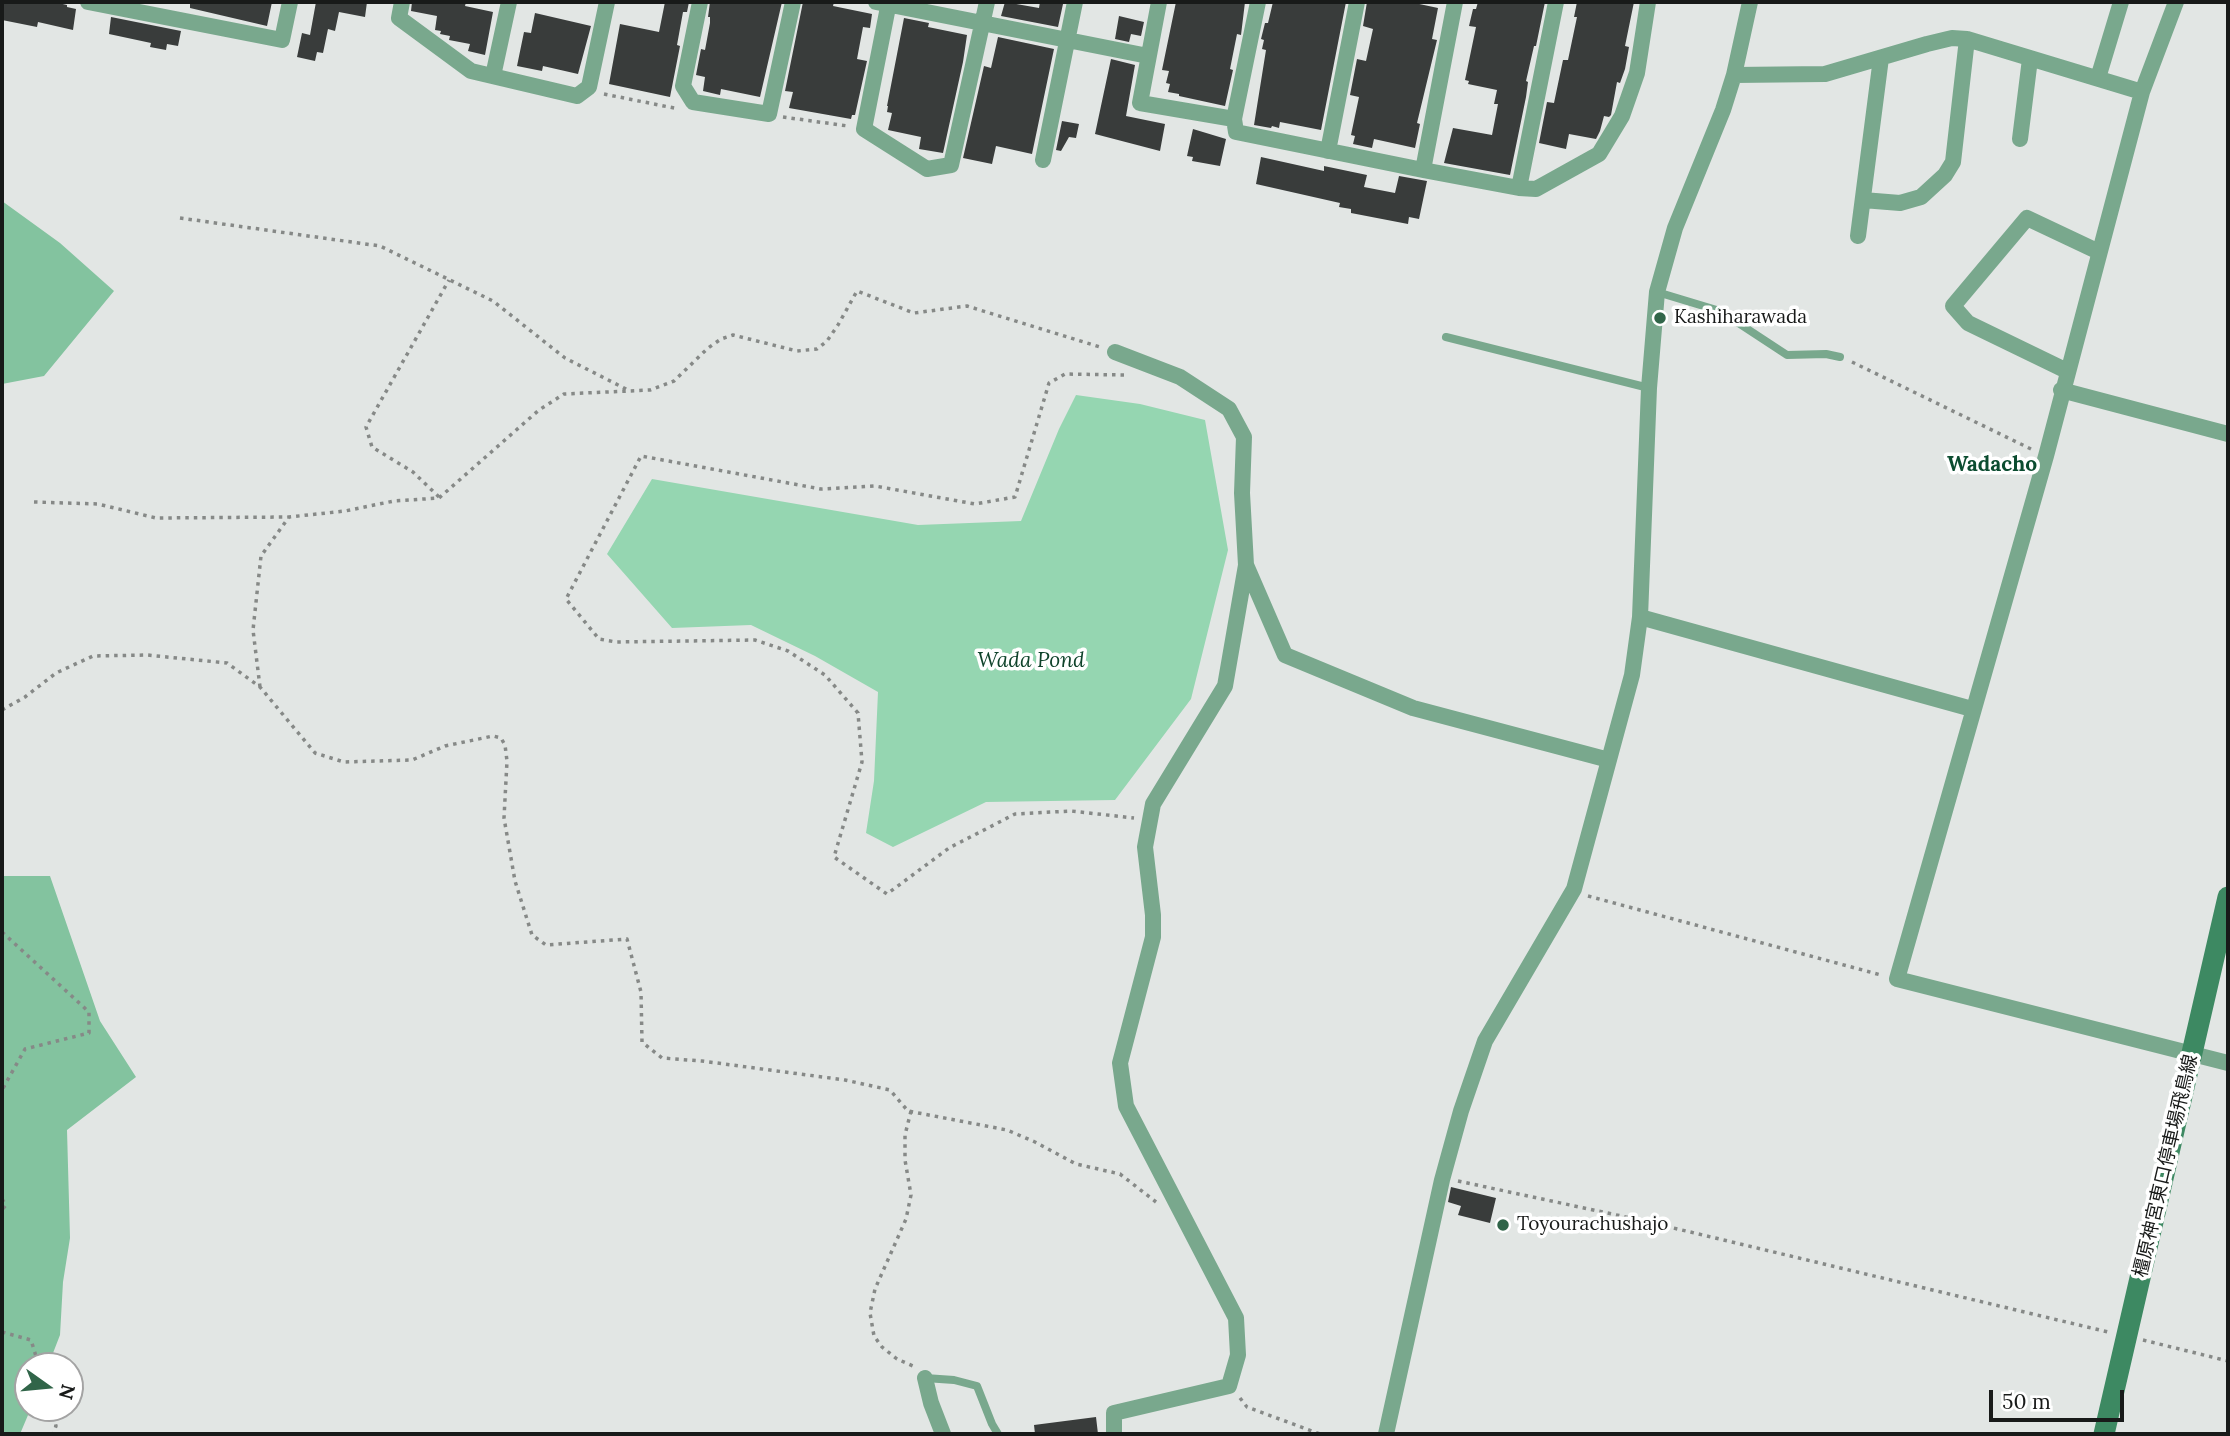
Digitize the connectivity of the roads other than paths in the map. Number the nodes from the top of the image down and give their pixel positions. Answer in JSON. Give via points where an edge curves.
{"nodes":[{"id":1,"x":88,"y":2,"type":"edge"},
{"id":2,"x":178,"y":2,"type":"edge"},
{"id":3,"x":290,"y":2,"type":"edge"},
{"id":4,"x":402,"y":2,"type":"edge"},
{"id":5,"x":509,"y":2,"type":"edge"},
{"id":6,"x":607,"y":2,"type":"edge"},
{"id":7,"x":701,"y":2,"type":"edge"},
{"id":8,"x":793,"y":2,"type":"edge"},
{"id":9,"x":987,"y":2,"type":"edge"},
{"id":10,"x":1074,"y":2,"type":"edge"},
{"id":11,"x":1159,"y":2,"type":"edge"},
{"id":12,"x":1258,"y":2,"type":"edge"},
{"id":13,"x":1357,"y":2,"type":"edge"},
{"id":14,"x":1455,"y":2,"type":"edge"},
{"id":15,"x":1556,"y":2,"type":"edge"},
{"id":16,"x":1648,"y":2,"type":"edge"},
{"id":17,"x":1750,"y":2,"type":"edge"},
{"id":18,"x":2121,"y":2,"type":"edge"},
{"id":19,"x":2176,"y":2,"type":"edge"},
{"id":20,"x":885,"y":3,"type":"edge"},
{"id":21,"x":175,"y":19,"type":"junction"},
{"id":22,"x":982,"y":23,"type":"junction"},
{"id":23,"x":1967,"y":39,"type":"junction"},
{"id":24,"x":1067,"y":40,"type":"junction"},
{"id":25,"x":1148,"y":56,"type":"junction"},
{"id":26,"x":1881,"y":58,"type":"junction"},
{"id":27,"x":2031,"y":60,"type":"junction"},
{"id":28,"x":1734,"y":75,"type":"junction"},
{"id":29,"x":493,"y":76,"type":"junction"},
{"id":30,"x":2098,"y":78,"type":"junction"},
{"id":31,"x":2142,"y":92,"type":"junction"},
{"id":32,"x":1234,"y":119,"type":"junction"},
{"id":33,"x":2020,"y":139,"type":"dead end"},
{"id":34,"x":1328,"y":151,"type":"junction"},
{"id":35,"x":1043,"y":160,"type":"dead end"},
{"id":36,"x":1423,"y":170,"type":"junction"},
{"id":37,"x":1519,"y":188,"type":"junction"},
{"id":38,"x":1863,"y":200,"type":"junction"},
{"id":39,"x":1858,"y":236,"type":"dead end"},
{"id":40,"x":2099,"y":252,"type":"junction"},
{"id":41,"x":1657,"y":292,"type":"junction"},
{"id":42,"x":1446,"y":337,"type":"dead end"},
{"id":43,"x":1115,"y":352,"type":"road end"},
{"id":44,"x":1840,"y":357,"type":"road end"},
{"id":45,"x":2067,"y":371,"type":"junction"},
{"id":46,"x":1649,"y":388,"type":"junction"},
{"id":47,"x":2062,"y":390,"type":"junction"},
{"id":48,"x":2228,"y":434,"type":"edge"},
{"id":49,"x":1246,"y":565,"type":"junction"},
{"id":50,"x":1640,"y":617,"type":"junction"},
{"id":51,"x":1972,"y":709,"type":"junction"},
{"id":52,"x":1609,"y":760,"type":"junction"},
{"id":53,"x":2228,"y":897,"type":"edge"},
{"id":54,"x":2192,"y":1054,"type":"junction"},
{"id":55,"x":2228,"y":1063,"type":"edge"},
{"id":56,"x":925,"y":1378,"type":"joint"},
{"id":57,"x":943,"y":1434,"type":"edge"},
{"id":58,"x":998,"y":1434,"type":"edge"},
{"id":59,"x":1114,"y":1434,"type":"edge"},
{"id":60,"x":1386,"y":1434,"type":"edge"},
{"id":61,"x":2104,"y":1434,"type":"edge"}],
"edges":[{"from":1,"to":21,"type":"street"},
{"from":2,"to":21,"type":"street"},
{"from":3,"to":21,"type":"street","via":[[282,40]]},
{"from":4,"to":29,"type":"street","via":[[400,18],[471,71]]},
{"from":5,"to":29,"type":"street"},
{"from":6,"to":29,"type":"street","via":[[589,87],[577,96]]},
{"from":7,"to":8,"type":"street","via":[[683,86],[693,102],[769,114]]},
{"from":9,"to":22,"type":"street"},
{"from":10,"to":24,"type":"street"},
{"from":11,"to":25,"type":"street"},
{"from":12,"to":32,"type":"street"},
{"from":13,"to":34,"type":"street"},
{"from":14,"to":36,"type":"street"},
{"from":15,"to":37,"type":"street"},
{"from":16,"to":37,"type":"street","via":[[1637,73],[1622,116],[1599,154],[1536,189]]},
{"from":17,"to":28,"type":"street"},
{"from":18,"to":30,"type":"street"},
{"from":19,"to":31,"type":"street"},
{"from":20,"to":22,"type":"street"},
{"from":20,"to":22,"type":"street","via":[[864,129],[928,169],[951,165]]},
{"from":22,"to":24,"type":"street"},
{"from":23,"to":26,"type":"street","via":[[1952,38]]},
{"from":23,"to":27,"type":"street"},
{"from":23,"to":38,"type":"street","via":[[1953,162],[1945,175],[1921,198],[1900,203]]},
{"from":24,"to":25,"type":"street"},
{"from":24,"to":35,"type":"street"},
{"from":25,"to":32,"type":"street","via":[[1140,103]]},
{"from":26,"to":28,"type":"street","via":[[1825,74]]},
{"from":26,"to":38,"type":"street"},
{"from":27,"to":30,"type":"street"},
{"from":27,"to":33,"type":"street"},
{"from":28,"to":41,"type":"street","via":[[1675,228]]},
{"from":30,"to":31,"type":"street"},
{"from":31,"to":40,"type":"street"},
{"from":32,"to":34,"type":"street","via":[[1236,132]]},
{"from":34,"to":36,"type":"street"},
{"from":36,"to":37,"type":"street"},
{"from":38,"to":39,"type":"street"},
{"from":40,"to":45,"type":"street"},
{"from":40,"to":45,"type":"street","via":[[2028,218],[1953,306],[1968,323]]},
{"from":41,"to":44,"type":"lane","via":[[1720,310],[1787,355]]},
{"from":41,"to":46,"type":"street"},
{"from":42,"to":46,"type":"lane"},
{"from":43,"to":49,"type":"street","via":[[1180,377],[1229,409],[1244,437]]},
{"from":45,"to":47,"type":"street"},
{"from":46,"to":50,"type":"street"},
{"from":47,"to":48,"type":"street"},
{"from":47,"to":51,"type":"street"},
{"from":49,"to":52,"type":"street","via":[[1285,655],[1413,708]]},
{"from":49,"to":59,"type":"street","via":[[1225,686],[1153,804],[1145,847],[1153,937],[1120,1063],[1126,1106],[1236,1318],[1238,1355],[1229,1385],[1114,1413]]},
{"from":50,"to":51,"type":"street"},
{"from":50,"to":52,"type":"street","via":[[1632,675]]},
{"from":51,"to":54,"type":"street","via":[[1897,979]]},
{"from":52,"to":60,"type":"street","via":[[1574,889],[1485,1041],[1461,1111]]},
{"from":53,"to":54,"type":"main road","name":"橿原神宮東口停車場飛鳥線"},
{"from":54,"to":55,"type":"street"},
{"from":54,"to":61,"type":"main road","name":"橿原神宮東口停車場飛鳥線"},
{"from":56,"to":57,"type":"street"},
{"from":56,"to":58,"type":"lane","via":[[978,1386]]}]}
